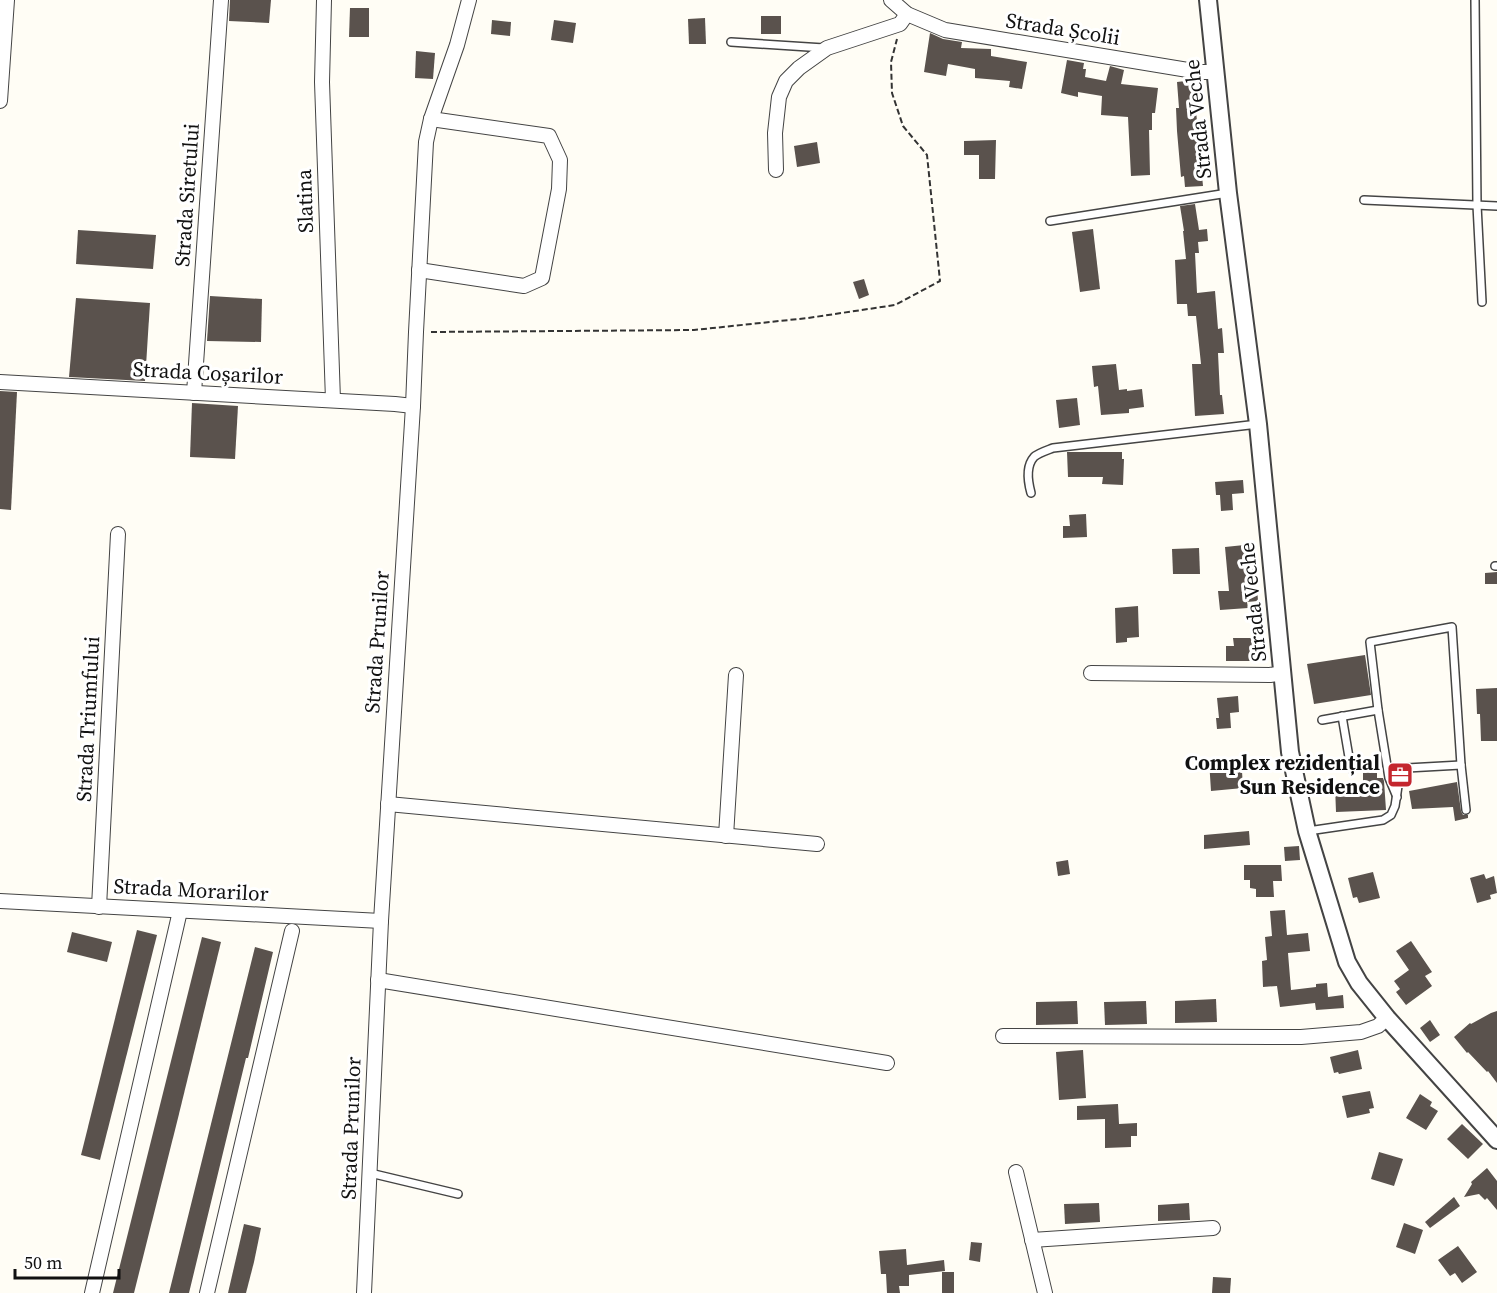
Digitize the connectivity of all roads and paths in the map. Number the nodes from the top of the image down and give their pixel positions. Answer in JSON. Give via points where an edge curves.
{"nodes":[{"id":1,"x":7,"y":0,"type":"edge"},
{"id":2,"x":221,"y":0,"type":"edge"},
{"id":3,"x":324,"y":0,"type":"edge"},
{"id":4,"x":469,"y":0,"type":"edge"},
{"id":5,"x":891,"y":0,"type":"edge"},
{"id":6,"x":1208,"y":0,"type":"edge"},
{"id":7,"x":1475,"y":0,"type":"edge"},
{"id":8,"x":904,"y":19,"type":"junction"},
{"id":9,"x":731,"y":42,"type":"dead end"},
{"id":10,"x":826,"y":48,"type":"junction"},
{"id":11,"x":1215,"y":72,"type":"junction"},
{"id":12,"x":0,"y":102,"type":"edge"},
{"id":13,"x":431,"y":118,"type":"junction"},
{"id":14,"x":776,"y":170,"type":"dead end"},
{"id":15,"x":1228,"y":193,"type":"junction"},
{"id":16,"x":1364,"y":200,"type":"dead end"},
{"id":17,"x":1477,"y":205,"type":"junction"},
{"id":18,"x":1497,"y":206,"type":"edge"},
{"id":19,"x":1050,"y":221,"type":"dead end"},
{"id":20,"x":419,"y":270,"type":"junction"},
{"id":21,"x":1482,"y":302,"type":"dead end"},
{"id":22,"x":416,"y":332,"type":"junction"},
{"id":23,"x":0,"y":382,"type":"edge"},
{"id":24,"x":194,"y":393,"type":"junction"},
{"id":25,"x":333,"y":400,"type":"junction"},
{"id":26,"x":413,"y":406,"type":"junction"},
{"id":27,"x":1257,"y":424,"type":"junction"},
{"id":28,"x":1031,"y":493,"type":"dead end"},
{"id":29,"x":118,"y":534,"type":"dead end"},
{"id":30,"x":1091,"y":673,"type":"dead end"},
{"id":31,"x":1283,"y":673,"type":"junction"},
{"id":32,"x":736,"y":675,"type":"dead end"},
{"id":33,"x":1378,"y":710,"type":"junction"},
{"id":34,"x":1342,"y":716,"type":"junction"},
{"id":35,"x":1322,"y":720,"type":"dead end"},
{"id":36,"x":1461,"y":765,"type":"junction"},
{"id":37,"x":1351,"y":768,"type":"dead end"},
{"id":38,"x":1397,"y":797,"type":"junction"},
{"id":39,"x":388,"y":804,"type":"junction"},
{"id":40,"x":1466,"y":810,"type":"dead end"},
{"id":41,"x":1307,"y":831,"type":"junction"},
{"id":42,"x":726,"y":836,"type":"junction"},
{"id":43,"x":818,"y":844,"type":"dead end"},
{"id":44,"x":0,"y":901,"type":"edge"},
{"id":45,"x":99,"y":907,"type":"junction"},
{"id":46,"x":180,"y":910,"type":"junction"},
{"id":47,"x":381,"y":921,"type":"junction"},
{"id":48,"x":292,"y":931,"type":"dead end"},
{"id":49,"x":378,"y":980,"type":"junction"},
{"id":50,"x":1388,"y":1018,"type":"junction"},
{"id":51,"x":1003,"y":1036,"type":"dead end"},
{"id":52,"x":887,"y":1063,"type":"dead end"},
{"id":53,"x":1497,"y":1140,"type":"edge"},
{"id":54,"x":1016,"y":1172,"type":"dead end"},
{"id":55,"x":370,"y":1173,"type":"junction"},
{"id":56,"x":458,"y":1194,"type":"dead end"},
{"id":57,"x":1213,"y":1228,"type":"dead end"},
{"id":58,"x":1032,"y":1240,"type":"junction"},
{"id":59,"x":92,"y":1293,"type":"edge"},
{"id":60,"x":207,"y":1293,"type":"edge"},
{"id":61,"x":364,"y":1293,"type":"edge"},
{"id":62,"x":1045,"y":1293,"type":"edge"}],
"edges":[{"from":1,"to":12,"type":"street"},
{"from":2,"to":24,"type":"street","name":"Strada Siretului"},
{"from":3,"to":25,"type":"street","name":"Slatina","via":[[322,82]]},
{"from":4,"to":13,"type":"street","name":"Strada Prunilor","via":[[458,45]]},
{"from":5,"to":8,"type":"street","name":"Strada Școlii"},
{"from":6,"to":11,"type":"street","name":"Strada Veche"},
{"from":7,"to":17,"type":"lane"},
{"from":8,"to":10,"type":"street"},
{"from":8,"to":11,"type":"street","name":"Strada Școlii","via":[[945,30]]},
{"from":8,"to":22,"type":"path","via":[[891,62],[892,93],[903,126],[927,154],[940,281],[896,305],[694,330]]},
{"from":9,"to":10,"type":"lane"},
{"from":10,"to":14,"type":"street","via":[[786,81],[779,98]]},
{"from":11,"to":15,"type":"street","name":"Strada Veche"},
{"from":13,"to":20,"type":"street","name":"Strada Prunilor","via":[[426,142]]},
{"from":13,"to":20,"type":"street","via":[[549,136],[560,160],[559,189],[542,278],[524,286]]},
{"from":15,"to":19,"type":"lane"},
{"from":15,"to":27,"type":"street","name":"Strada Veche"},
{"from":16,"to":17,"type":"lane"},
{"from":17,"to":18,"type":"lane"},
{"from":17,"to":21,"type":"lane"},
{"from":20,"to":22,"type":"street","name":"Strada Prunilor"},
{"from":22,"to":26,"type":"street","name":"Strada Prunilor"},
{"from":23,"to":24,"type":"street","name":"Strada Coșarilor"},
{"from":24,"to":25,"type":"street","name":"Strada Coșarilor"},
{"from":25,"to":26,"type":"street","name":"Strada Coșarilor"},
{"from":26,"to":39,"type":"street","name":"Strada Prunilor"},
{"from":27,"to":28,"type":"lane","via":[[1053,448],[1034,457],[1029,469]]},
{"from":27,"to":31,"type":"street","name":"Strada Veche"},
{"from":29,"to":45,"type":"street","name":"Strada Triumfului"},
{"from":30,"to":31,"type":"street"},
{"from":31,"to":41,"type":"street","name":"Strada Veche","via":[[1290,752]]},
{"from":32,"to":42,"type":"street"},
{"from":33,"to":34,"type":"lane"},
{"from":33,"to":36,"type":"lane","via":[[1370,642],[1452,627]]},
{"from":33,"to":38,"type":"lane","via":[[1389,778]]},
{"from":34,"to":35,"type":"lane"},
{"from":34,"to":37,"type":"lane"},
{"from":36,"to":38,"type":"lane","via":[[1407,768]]},
{"from":36,"to":40,"type":"lane"},
{"from":38,"to":41,"type":"lane","via":[[1391,815],[1383,820]]},
{"from":39,"to":42,"type":"street"},
{"from":39,"to":47,"type":"street","name":"Strada Prunilor"},
{"from":41,"to":50,"type":"street","name":"Strada Veche","via":[[1347,962]]},
{"from":42,"to":43,"type":"street"},
{"from":44,"to":45,"type":"street","name":"Strada Morarilor"},
{"from":45,"to":46,"type":"street","name":"Strada Morarilor"},
{"from":46,"to":47,"type":"street","name":"Strada Morarilor"},
{"from":46,"to":59,"type":"street"},
{"from":47,"to":49,"type":"street","name":"Strada Prunilor"},
{"from":48,"to":60,"type":"street"},
{"from":49,"to":52,"type":"street"},
{"from":49,"to":55,"type":"street","name":"Strada Prunilor"},
{"from":50,"to":51,"type":"street","via":[[1361,1032],[1301,1037]]},
{"from":50,"to":53,"type":"street","name":"Strada Veche"},
{"from":54,"to":58,"type":"street"},
{"from":55,"to":56,"type":"lane"},
{"from":55,"to":61,"type":"street","name":"Strada Prunilor"},
{"from":57,"to":58,"type":"street"},
{"from":58,"to":62,"type":"street"}]}
